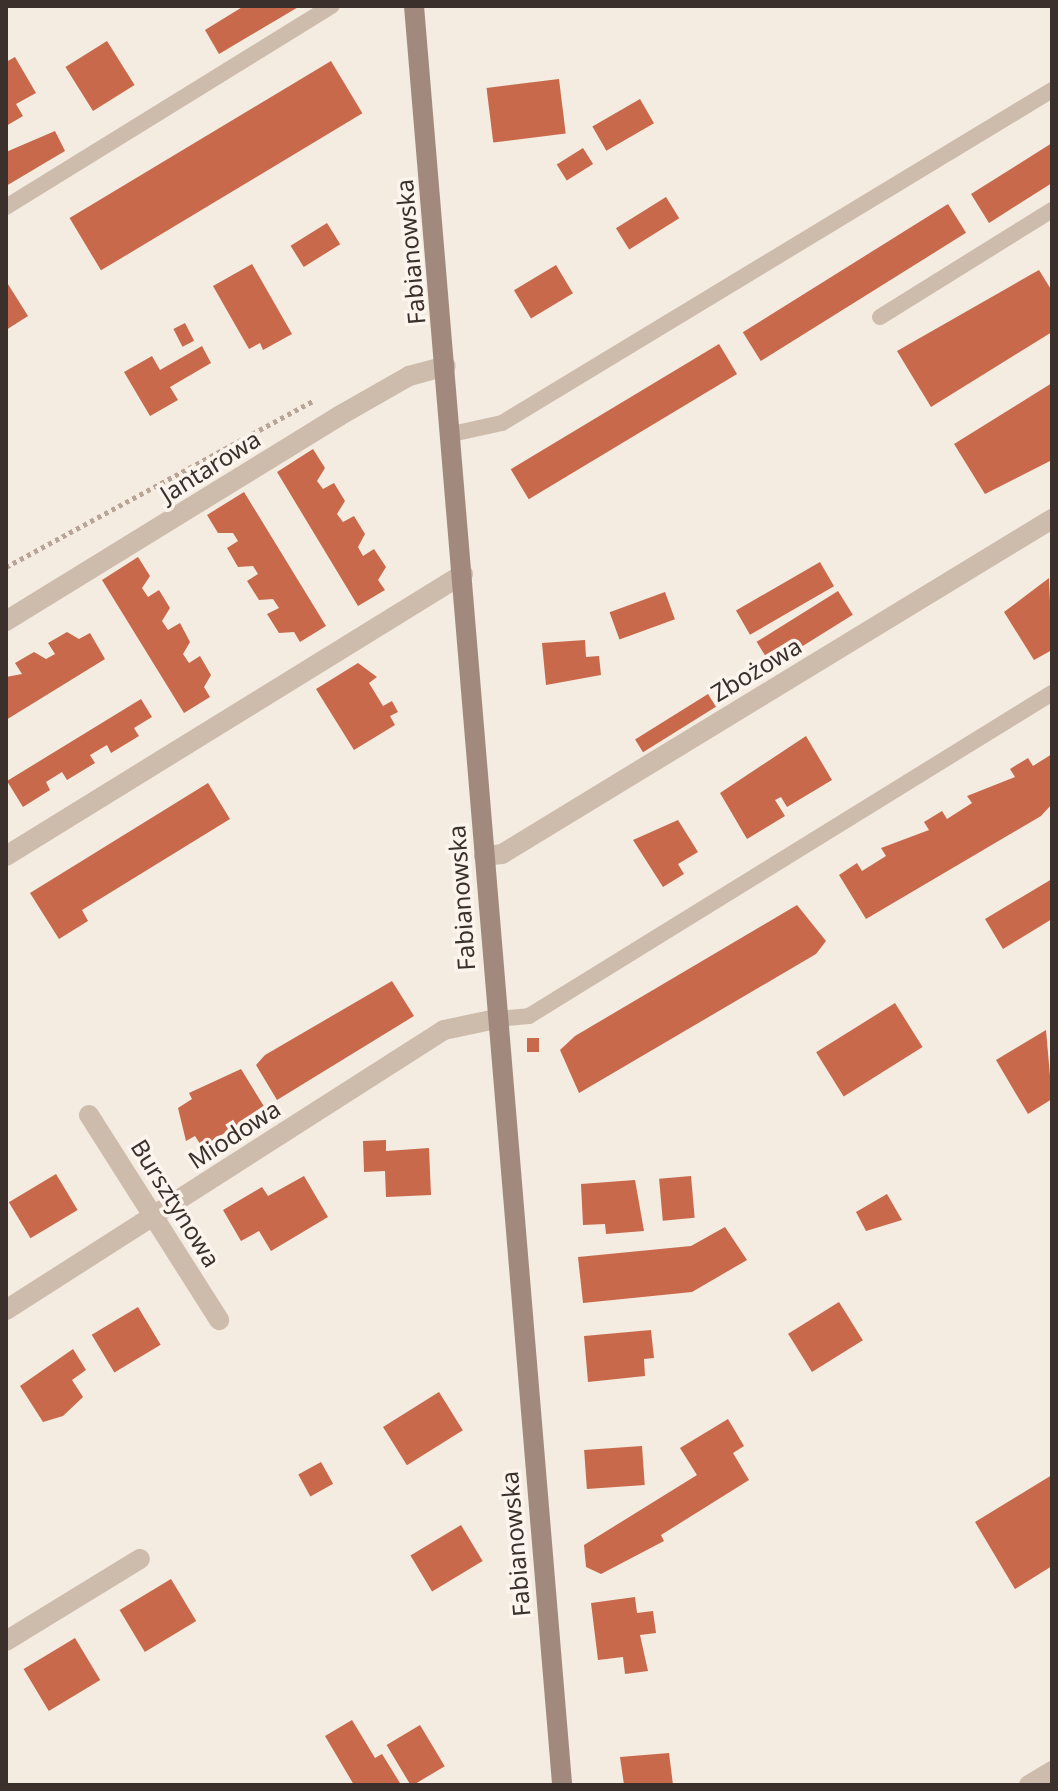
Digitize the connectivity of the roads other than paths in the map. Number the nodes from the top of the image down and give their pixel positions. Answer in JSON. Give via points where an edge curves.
{"nodes":[{"id":1,"x":332,"y":6,"type":"edge"},
{"id":2,"x":414,"y":6,"type":"edge"},
{"id":3,"x":1052,"y":90,"type":"edge"},
{"id":4,"x":6,"y":207,"type":"edge"},
{"id":5,"x":1052,"y":210,"type":"edge"},
{"id":6,"x":880,"y":317,"type":"dead end"},
{"id":7,"x":446,"y":366,"type":"junction"},
{"id":8,"x":452,"y":434,"type":"junction"},
{"id":9,"x":1052,"y":519,"type":"edge"},
{"id":10,"x":463,"y":574,"type":"junction"},
{"id":11,"x":6,"y":621,"type":"edge"},
{"id":12,"x":1052,"y":693,"type":"edge"},
{"id":13,"x":6,"y":856,"type":"edge"},
{"id":14,"x":484,"y":856,"type":"junction"},
{"id":15,"x":496,"y":1019,"type":"junction"},
{"id":16,"x":89,"y":1115,"type":"dead end"},
{"id":17,"x":154,"y":1216,"type":"junction"},
{"id":18,"x":6,"y":1310,"type":"edge"},
{"id":19,"x":219,"y":1320,"type":"dead end"},
{"id":20,"x":140,"y":1559,"type":"dead end"},
{"id":21,"x":6,"y":1641,"type":"edge"},
{"id":22,"x":1052,"y":1771,"type":"edge"},
{"id":23,"x":562,"y":1785,"type":"edge"},
{"id":24,"x":1029,"y":1785,"type":"edge"}],
"edges":[{"from":1,"to":4,"type":"lane"},
{"from":2,"to":7,"type":"street","name":"Fabianowska"},
{"from":3,"to":8,"type":"lane","via":[[502,423]]},
{"from":5,"to":6,"type":"lane"},
{"from":7,"to":8,"type":"street","name":"Fabianowska"},
{"from":7,"to":11,"type":"street","name":"Jantarowa","via":[[409,376],[339,416]]},
{"from":8,"to":10,"type":"street","name":"Fabianowska"},
{"from":9,"to":14,"type":"street","name":"Zbożowa","via":[[502,854]]},
{"from":10,"to":13,"type":"street"},
{"from":10,"to":14,"type":"street","name":"Fabianowska"},
{"from":12,"to":15,"type":"lane","via":[[529,1016]]},
{"from":14,"to":15,"type":"street","name":"Fabianowska"},
{"from":15,"to":17,"type":"street","name":"Miodowa","via":[[444,1030]]},
{"from":15,"to":23,"type":"street","name":"Fabianowska"},
{"from":16,"to":17,"type":"street","name":"Bursztynowa"},
{"from":17,"to":18,"type":"street","name":"Miodowa"},
{"from":17,"to":19,"type":"street","name":"Bursztynowa"},
{"from":20,"to":21,"type":"street"},
{"from":22,"to":24,"type":"street"}]}
